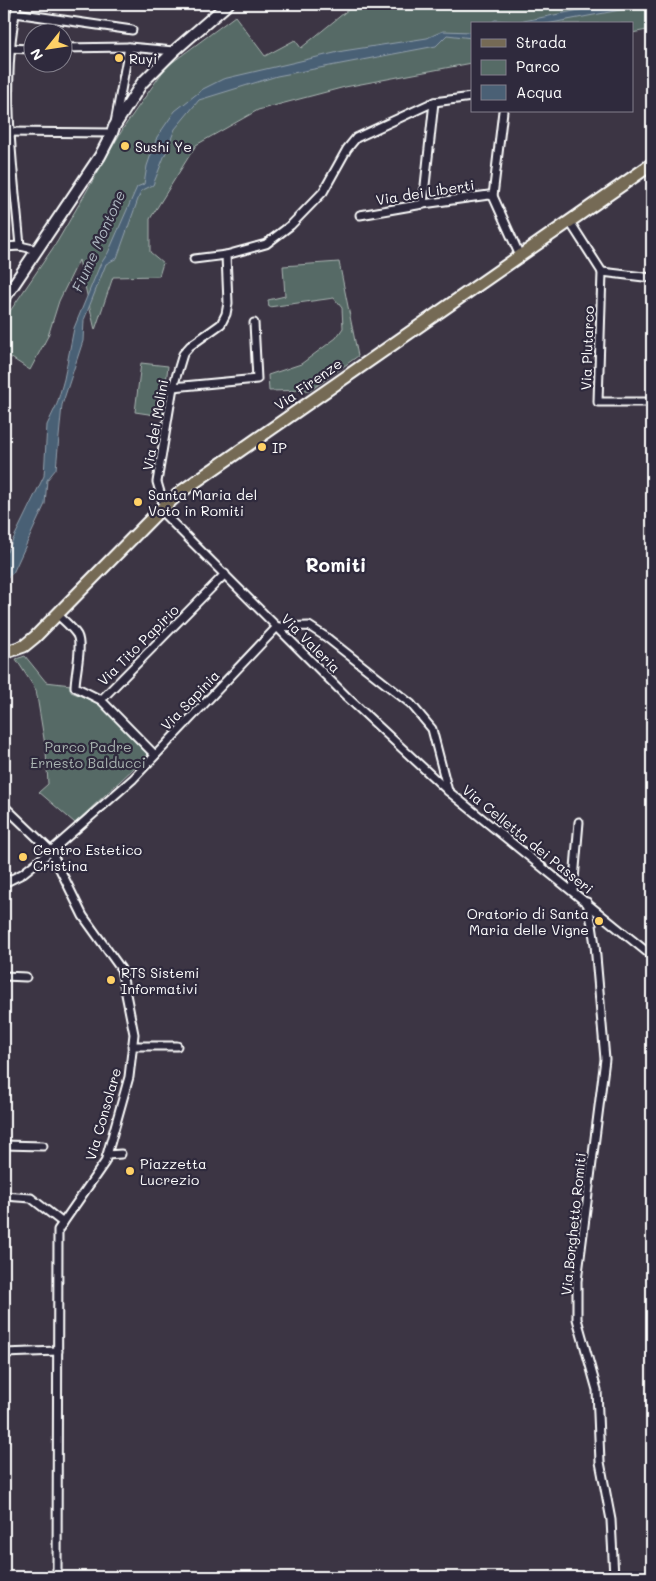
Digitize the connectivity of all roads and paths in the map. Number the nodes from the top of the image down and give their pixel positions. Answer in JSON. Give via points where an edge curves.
{"nodes":[{"id":1,"x":18,"y":4,"type":"edge"},
{"id":2,"x":228,"y":4,"type":"edge"},
{"id":3,"x":16,"y":13,"type":"junction"},
{"id":4,"x":132,"y":30,"type":"dead end"},
{"id":5,"x":129,"y":47,"type":"junction"},
{"id":6,"x":4,"y":48,"type":"edge"},
{"id":7,"x":72,"y":48,"type":"edge"},
{"id":8,"x":12,"y":50,"type":"junction"},
{"id":9,"x":22,"y":50,"type":"edge"},
{"id":10,"x":174,"y":51,"type":"junction"},
{"id":11,"x":471,"y":96,"type":"edge"},
{"id":12,"x":434,"y":102,"type":"junction"},
{"id":13,"x":503,"y":112,"type":"edge"},
{"id":14,"x":113,"y":130,"type":"junction"},
{"id":15,"x":7,"y":132,"type":"edge"},
{"id":16,"x":652,"y":164,"type":"edge"},
{"id":17,"x":493,"y":196,"type":"junction"},
{"id":18,"x":423,"y":204,"type":"junction"},
{"id":19,"x":360,"y":215,"type":"dead end"},
{"id":20,"x":570,"y":222,"type":"junction"},
{"id":21,"x":20,"y":246,"type":"junction"},
{"id":22,"x":4,"y":247,"type":"edge"},
{"id":23,"x":38,"y":250,"type":"junction"},
{"id":24,"x":226,"y":255,"type":"junction"},
{"id":25,"x":520,"y":256,"type":"junction"},
{"id":26,"x":194,"y":259,"type":"dead end"},
{"id":27,"x":602,"y":272,"type":"junction"},
{"id":28,"x":652,"y":278,"type":"edge"},
{"id":29,"x":4,"y":299,"type":"edge"},
{"id":30,"x":254,"y":323,"type":"dead end"},
{"id":31,"x":173,"y":386,"type":"junction"},
{"id":32,"x":652,"y":402,"type":"edge"},
{"id":33,"x":162,"y":508,"type":"junction"},
{"id":34,"x":225,"y":574,"type":"junction"},
{"id":35,"x":58,"y":614,"type":"junction"},
{"id":36,"x":277,"y":627,"type":"junction"},
{"id":37,"x":4,"y":653,"type":"edge"},
{"id":38,"x":101,"y":700,"type":"junction"},
{"id":39,"x":155,"y":754,"type":"junction"},
{"id":40,"x":448,"y":790,"type":"junction"},
{"id":41,"x":4,"y":806,"type":"edge"},
{"id":42,"x":579,"y":822,"type":"dead end"},
{"id":43,"x":51,"y":852,"type":"junction"},
{"id":44,"x":4,"y":881,"type":"edge"},
{"id":45,"x":573,"y":891,"type":"junction"},
{"id":46,"x":587,"y":902,"type":"junction"},
{"id":47,"x":652,"y":956,"type":"edge"},
{"id":48,"x":4,"y":976,"type":"edge"},
{"id":49,"x":26,"y":977,"type":"dead end"},
{"id":50,"x":132,"y":1046,"type":"junction"},
{"id":51,"x":178,"y":1046,"type":"dead end"},
{"id":52,"x":4,"y":1145,"type":"edge"},
{"id":53,"x":43,"y":1146,"type":"dead end"},
{"id":54,"x":121,"y":1154,"type":"dead end"},
{"id":55,"x":107,"y":1156,"type":"junction"},
{"id":56,"x":4,"y":1196,"type":"edge"},
{"id":57,"x":63,"y":1223,"type":"junction"},
{"id":58,"x":58,"y":1351,"type":"junction"},
{"id":59,"x":4,"y":1353,"type":"edge"},
{"id":60,"x":57,"y":1577,"type":"edge"},
{"id":61,"x":614,"y":1577,"type":"edge"}],
"edges":[{"from":1,"to":3,"type":"street"},
{"from":2,"to":10,"type":"main road"},
{"from":3,"to":4,"type":"street"},
{"from":3,"to":8,"type":"street"},
{"from":5,"to":7,"type":"street"},
{"from":5,"to":10,"type":"street"},
{"from":5,"to":14,"type":"street"},
{"from":6,"to":8,"type":"street"},
{"from":8,"to":9,"type":"street"},
{"from":8,"to":15,"type":"street"},
{"from":10,"to":14,"type":"main road","via":[[142,83]]},
{"from":11,"to":12,"type":"street"},
{"from":12,"to":18,"type":"street"},
{"from":12,"to":24,"type":"street","via":[[356,138],[323,192],[291,225],[266,244]]},
{"from":13,"to":17,"type":"street"},
{"from":14,"to":15,"type":"street"},
{"from":14,"to":23,"type":"main road","via":[[100,156]]},
{"from":15,"to":21,"type":"street"},
{"from":16,"to":20,"type":"main road","name":"Via Firenze"},
{"from":17,"to":18,"type":"street","name":"Via dei Liberti"},
{"from":17,"to":25,"type":"street"},
{"from":18,"to":19,"type":"street","name":"Via dei Liberti"},
{"from":20,"to":25,"type":"main road","name":"Via Firenze"},
{"from":20,"to":27,"type":"street"},
{"from":21,"to":22,"type":"street"},
{"from":21,"to":23,"type":"street"},
{"from":23,"to":29,"type":"main road"},
{"from":24,"to":26,"type":"street"},
{"from":24,"to":31,"type":"street","name":"Via dei Molini","via":[[226,314],[221,324],[183,354]]},
{"from":25,"to":33,"type":"main road","name":"Via Firenze"},
{"from":27,"to":28,"type":"street"},
{"from":27,"to":32,"type":"street","name":"Via Plutarco","via":[[598,402]]},
{"from":30,"to":31,"type":"street","via":[[257,379]]},
{"from":31,"to":33,"type":"street","name":"Via dei Molini","via":[[157,482]]},
{"from":33,"to":34,"type":"street","name":"Via Valeria"},
{"from":33,"to":35,"type":"main road","name":"Via Firenze"},
{"from":34,"to":36,"type":"street","name":"Via Valeria"},
{"from":34,"to":38,"type":"street","name":"Via Tito Papirio"},
{"from":35,"to":37,"type":"main road","name":"Via Firenze","via":[[24,646]]},
{"from":35,"to":38,"type":"street","via":[[78,637],[74,687]]},
{"from":36,"to":39,"type":"street","name":"Via Sapinia"},
{"from":36,"to":40,"type":"street","name":"Via Valeria"},
{"from":36,"to":40,"type":"street","name":"Via Celletta dei Passeri","via":[[309,626],[411,704],[432,729]]},
{"from":38,"to":39,"type":"street","name":"Via Tito Papirio"},
{"from":39,"to":43,"type":"street","name":"Via Sapinia","via":[[133,779]]},
{"from":40,"to":45,"type":"street","name":"Via Celletta dei Passeri"},
{"from":41,"to":43,"type":"street","name":"Via Consolare"},
{"from":42,"to":45,"type":"street"},
{"from":43,"to":44,"type":"street","name":"Via Sapinia","via":[[22,874]]},
{"from":43,"to":50,"type":"street","name":"Via Consolare","via":[[83,916],[121,968],[134,1034]]},
{"from":45,"to":46,"type":"street","name":"Via Celletta dei Passeri"},
{"from":46,"to":47,"type":"street","name":"Via Celletta dei Passeri"},
{"from":46,"to":61,"type":"street","name":"Via Borghetto Romiti","via":[[595,946],[605,1059],[576,1281],[577,1319],[597,1390],[600,1462],[611,1520]]},
{"from":48,"to":49,"type":"street"},
{"from":50,"to":51,"type":"street"},
{"from":50,"to":55,"type":"street","name":"Via Consolare","via":[[129,1077]]},
{"from":52,"to":53,"type":"street"},
{"from":54,"to":55,"type":"street"},
{"from":55,"to":57,"type":"street","name":"Via Consolare"},
{"from":56,"to":57,"type":"street","via":[[31,1198]]},
{"from":57,"to":58,"type":"street","name":"Via Consolare","via":[[58,1230]]},
{"from":58,"to":59,"type":"street"},
{"from":58,"to":60,"type":"street","name":"Via Consolare"}]}
